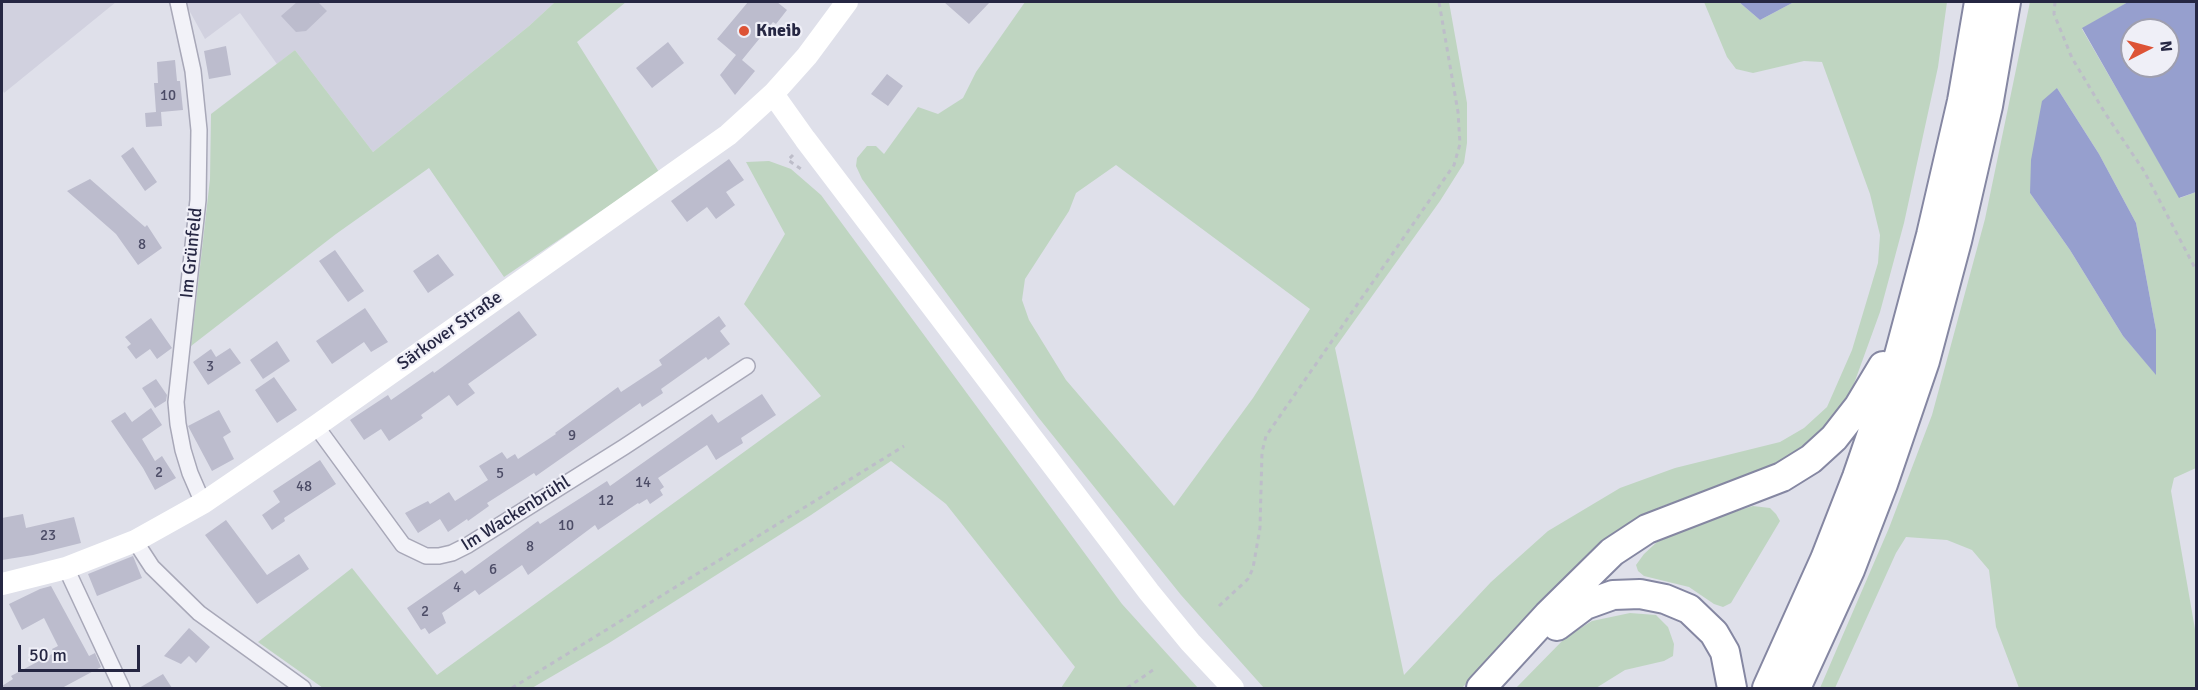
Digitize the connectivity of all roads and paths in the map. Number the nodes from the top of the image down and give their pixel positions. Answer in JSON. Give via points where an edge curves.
{"nodes":[{"id":1,"x":178,"y":2,"type":"edge"},
{"id":2,"x":847,"y":2,"type":"edge"},
{"id":3,"x":1439,"y":2,"type":"edge"},
{"id":4,"x":1979,"y":2,"type":"edge"},
{"id":5,"x":2006,"y":2,"type":"edge"},
{"id":6,"x":2055,"y":2,"type":"edge"},
{"id":7,"x":773,"y":94,"type":"junction"},
{"id":8,"x":2196,"y":270,"type":"edge"},
{"id":9,"x":1910,"y":316,"type":"junction"},
{"id":10,"x":747,"y":366,"type":"dead end"},
{"id":11,"x":316,"y":426,"type":"junction"},
{"id":12,"x":904,"y":446,"type":"dead end"},
{"id":13,"x":203,"y":502,"type":"junction"},
{"id":14,"x":135,"y":541,"type":"junction"},
{"id":15,"x":66,"y":568,"type":"junction"},
{"id":16,"x":2,"y":584,"type":"edge"},
{"id":17,"x":1219,"y":606,"type":"dead end"},
{"id":18,"x":1153,"y":670,"type":"dead end"},
{"id":19,"x":122,"y":688,"type":"edge"},
{"id":20,"x":303,"y":688,"type":"edge"},
{"id":21,"x":512,"y":688,"type":"edge"},
{"id":22,"x":1127,"y":688,"type":"edge"},
{"id":23,"x":1233,"y":688,"type":"edge"},
{"id":24,"x":1481,"y":688,"type":"edge"},
{"id":25,"x":1497,"y":688,"type":"edge"},
{"id":26,"x":1732,"y":688,"type":"edge"},
{"id":27,"x":1767,"y":688,"type":"edge"},
{"id":28,"x":1796,"y":688,"type":"edge"}],
"edges":[{"from":1,"to":13,"type":"street","name":"Im Grünfeld","via":[[193,71],[199,130],[198,200],[178,424],[190,473]]},
{"from":2,"to":7,"type":"main road","name":"Särkover Straße"},
{"from":3,"to":17,"type":"path","via":[[1458,112],[1460,144],[1454,165],[1266,436],[1260,528],[1253,568],[1248,579]]},
{"from":4,"to":9,"type":"highway","via":[[1959,112]]},
{"from":5,"to":28,"type":"highway","via":[[1983,129],[1925,361],[1850,570]]},
{"from":6,"to":8,"type":"path","via":[[2054,14],[2072,58],[2144,171]]},
{"from":7,"to":11,"type":"main road","name":"Särkover Straße","via":[[728,135]]},
{"from":7,"to":23,"type":"main road","via":[[1149,592]]},
{"from":9,"to":24,"type":"highway","via":[[1858,406],[1834,438],[1811,459],[1782,477],[1647,529],[1612,552]]},
{"from":9,"to":27,"type":"highway","via":[[1857,477]]},
{"from":10,"to":11,"type":"street","name":"Im Wackenbrühl","via":[[468,545],[440,556],[426,556],[403,545]]},
{"from":11,"to":13,"type":"main road","name":"Särkover Straße"},
{"from":12,"to":21,"type":"path"},
{"from":13,"to":14,"type":"main road","name":"Särkover Straße"},
{"from":14,"to":15,"type":"main road","name":"Särkover Straße"},
{"from":14,"to":20,"type":"street","via":[[152,567],[199,613]]},
{"from":15,"to":16,"type":"main road","name":"Särkover Straße"},
{"from":15,"to":19,"type":"street"},
{"from":18,"to":22,"type":"path"},
{"from":25,"to":26,"type":"highway","via":[[1572,614],[1599,599],[1625,594],[1651,595],[1689,609],[1714,633],[1725,652]]}]}
